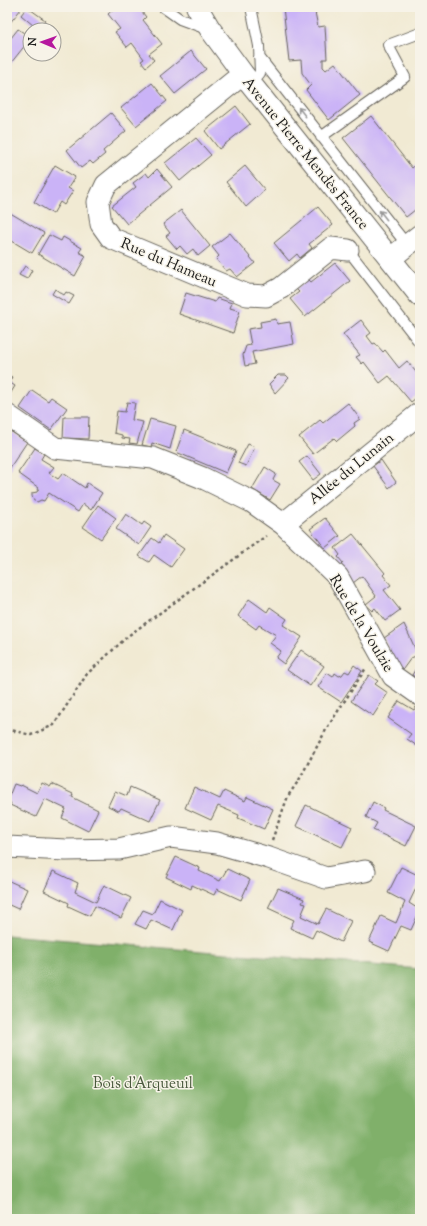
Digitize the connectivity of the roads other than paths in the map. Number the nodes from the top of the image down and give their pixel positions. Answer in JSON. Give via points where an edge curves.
{"nodes":[{"id":1,"x":163,"y":7,"type":"edge"},
{"id":2,"x":197,"y":7,"type":"edge"},
{"id":3,"x":251,"y":7,"type":"edge"},
{"id":4,"x":210,"y":30,"type":"junction"},
{"id":5,"x":420,"y":33,"type":"edge"},
{"id":6,"x":259,"y":57,"type":"junction"},
{"id":7,"x":247,"y":79,"type":"junction"},
{"id":8,"x":322,"y":137,"type":"junction"},
{"id":9,"x":413,"y":240,"type":"edge"},
{"id":10,"x":348,"y":250,"type":"joint"},
{"id":11,"x":391,"y":258,"type":"junction"},
{"id":12,"x":420,"y":296,"type":"edge"},
{"id":13,"x":420,"y":343,"type":"edge"},
{"id":14,"x":420,"y":413,"type":"edge"},
{"id":15,"x":7,"y":415,"type":"edge"},
{"id":16,"x":283,"y":524,"type":"junction"},
{"id":17,"x":420,"y":695,"type":"edge"},
{"id":18,"x":7,"y":847,"type":"edge"},
{"id":19,"x":365,"y":871,"type":"dead end"}],
"edges":[{"from":1,"to":4,"type":"lane","via":[[180,19]]},
{"from":2,"to":4,"type":"street","name":"Avenue Pierre Mendès France"},
{"from":3,"to":6,"type":"lane"},
{"from":4,"to":7,"type":"street","name":"Avenue Pierre Mendès France"},
{"from":5,"to":8,"type":"lane","via":[[388,45],[405,77]]},
{"from":6,"to":7,"type":"lane","via":[[260,74]]},
{"from":8,"to":6,"type":"lane","one_way":true},
{"from":7,"to":10,"type":"street","name":"Rue du Hameau","via":[[106,185],[98,202],[101,224],[111,238],[247,295],[266,296],[281,288],[331,248]]},
{"from":7,"to":11,"type":"street","name":"Avenue Pierre Mendès France"},
{"from":9,"to":8,"type":"lane","one_way":true},
{"from":9,"to":11,"type":"street"},
{"from":10,"to":13,"type":"lane"},
{"from":11,"to":12,"type":"street","name":"Avenue Pierre Mendès France"},
{"from":14,"to":16,"type":"street","name":"Allée du Lunain"},
{"from":15,"to":16,"type":"street","name":"Rue de la Voulzie","via":[[55,448],[153,458],[252,502]]},
{"from":16,"to":17,"type":"street","name":"Rue de la Voulzie","via":[[338,577],[392,676]]},
{"from":18,"to":19,"type":"street","via":[[119,849],[171,837],[217,843],[326,878]]}]}
